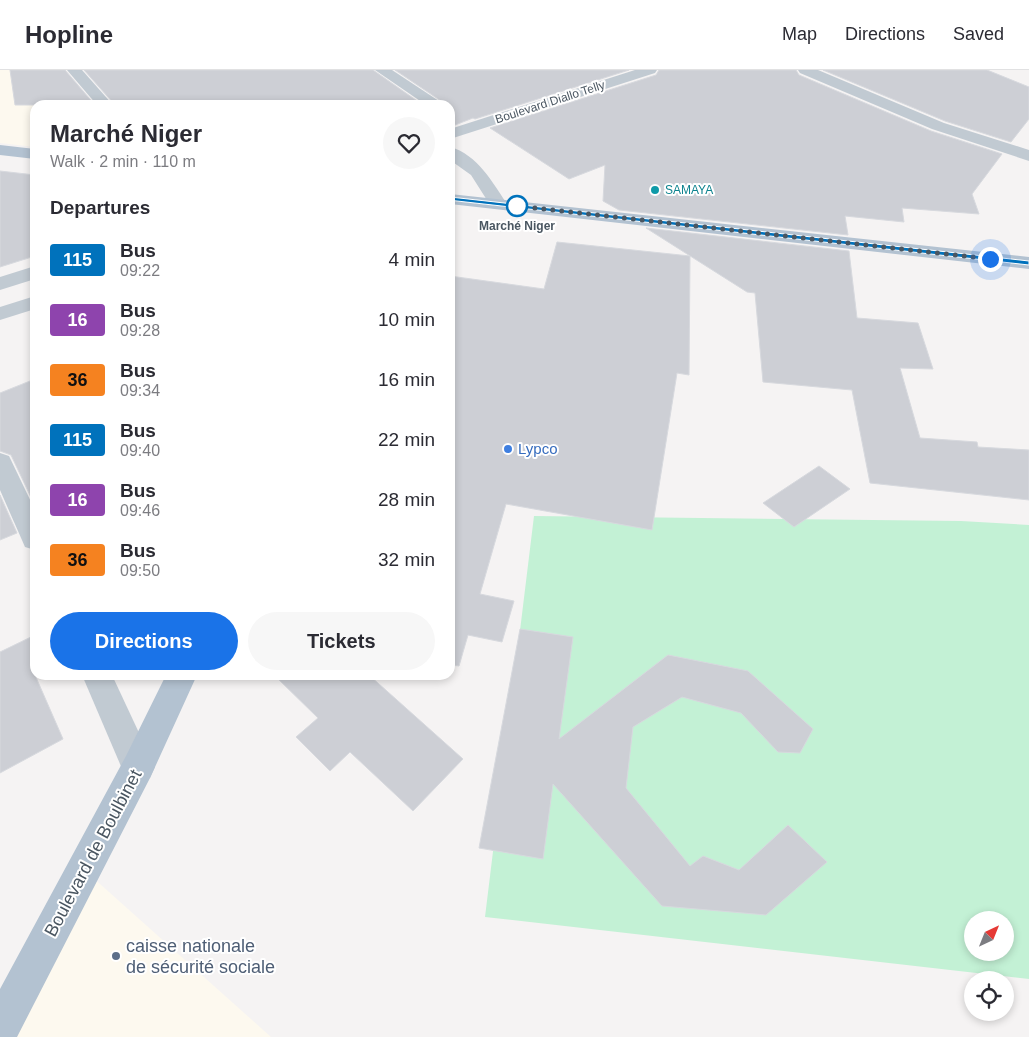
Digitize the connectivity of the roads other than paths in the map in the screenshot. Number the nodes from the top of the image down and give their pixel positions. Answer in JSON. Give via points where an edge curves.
{"nodes":[{"id":1,"x":74,"y":70,"type":"edge"},
{"id":2,"x":382,"y":70,"type":"edge"},
{"id":3,"x":650,"y":70,"type":"edge"},
{"id":4,"x":805,"y":70,"type":"edge"},
{"id":5,"x":101,"y":100,"type":"edge"},
{"id":6,"x":429,"y":100,"type":"edge"},
{"id":7,"x":457,"y":118,"type":"dead end"},
{"id":8,"x":471,"y":127,"type":"junction"},
{"id":9,"x":455,"y":132,"type":"edge"},
{"id":10,"x":0,"y":150,"type":"edge"},
{"id":11,"x":30,"y":153,"type":"edge"},
{"id":12,"x":455,"y":156,"type":"edge"},
{"id":13,"x":1029,"y":156,"type":"edge"},
{"id":14,"x":455,"y":200,"type":"edge"},
{"id":15,"x":498,"y":204,"type":"junction"},
{"id":16,"x":1029,"y":263,"type":"edge"},
{"id":17,"x":30,"y":274,"type":"edge"},
{"id":18,"x":0,"y":284,"type":"edge"},
{"id":19,"x":30,"y":304,"type":"edge"},
{"id":20,"x":0,"y":314,"type":"edge"},
{"id":21,"x":0,"y":462,"type":"edge"},
{"id":22,"x":30,"y":528,"type":"edge"},
{"id":23,"x":99,"y":680,"type":"edge"},
{"id":24,"x":180,"y":680,"type":"edge"},
{"id":25,"x":138,"y":767,"type":"junction"},
{"id":26,"x":0,"y":1029,"type":"edge"}],
"edges":[{"from":1,"to":5,"type":"street"},
{"from":2,"to":6,"type":"street"},
{"from":3,"to":8,"type":"street","name":"Boulevard Diallo Telly"},
{"from":4,"to":13,"type":"street","via":[[938,126]]},
{"from":7,"to":8,"type":"street"},
{"from":8,"to":9,"type":"street","name":"Boulevard Diallo Telly"},
{"from":10,"to":11,"type":"main road"},
{"from":12,"to":15,"type":"street","via":[[477,172]]},
{"from":14,"to":15,"type":"main road"},
{"from":15,"to":16,"type":"main road"},
{"from":17,"to":18,"type":"street"},
{"from":19,"to":20,"type":"street"},
{"from":21,"to":22,"type":"street"},
{"from":23,"to":25,"type":"street"},
{"from":24,"to":25,"type":"main road","name":"Boulevard de Boulbinet"},
{"from":25,"to":26,"type":"main road","name":"Boulevard de Boulbinet"}]}
